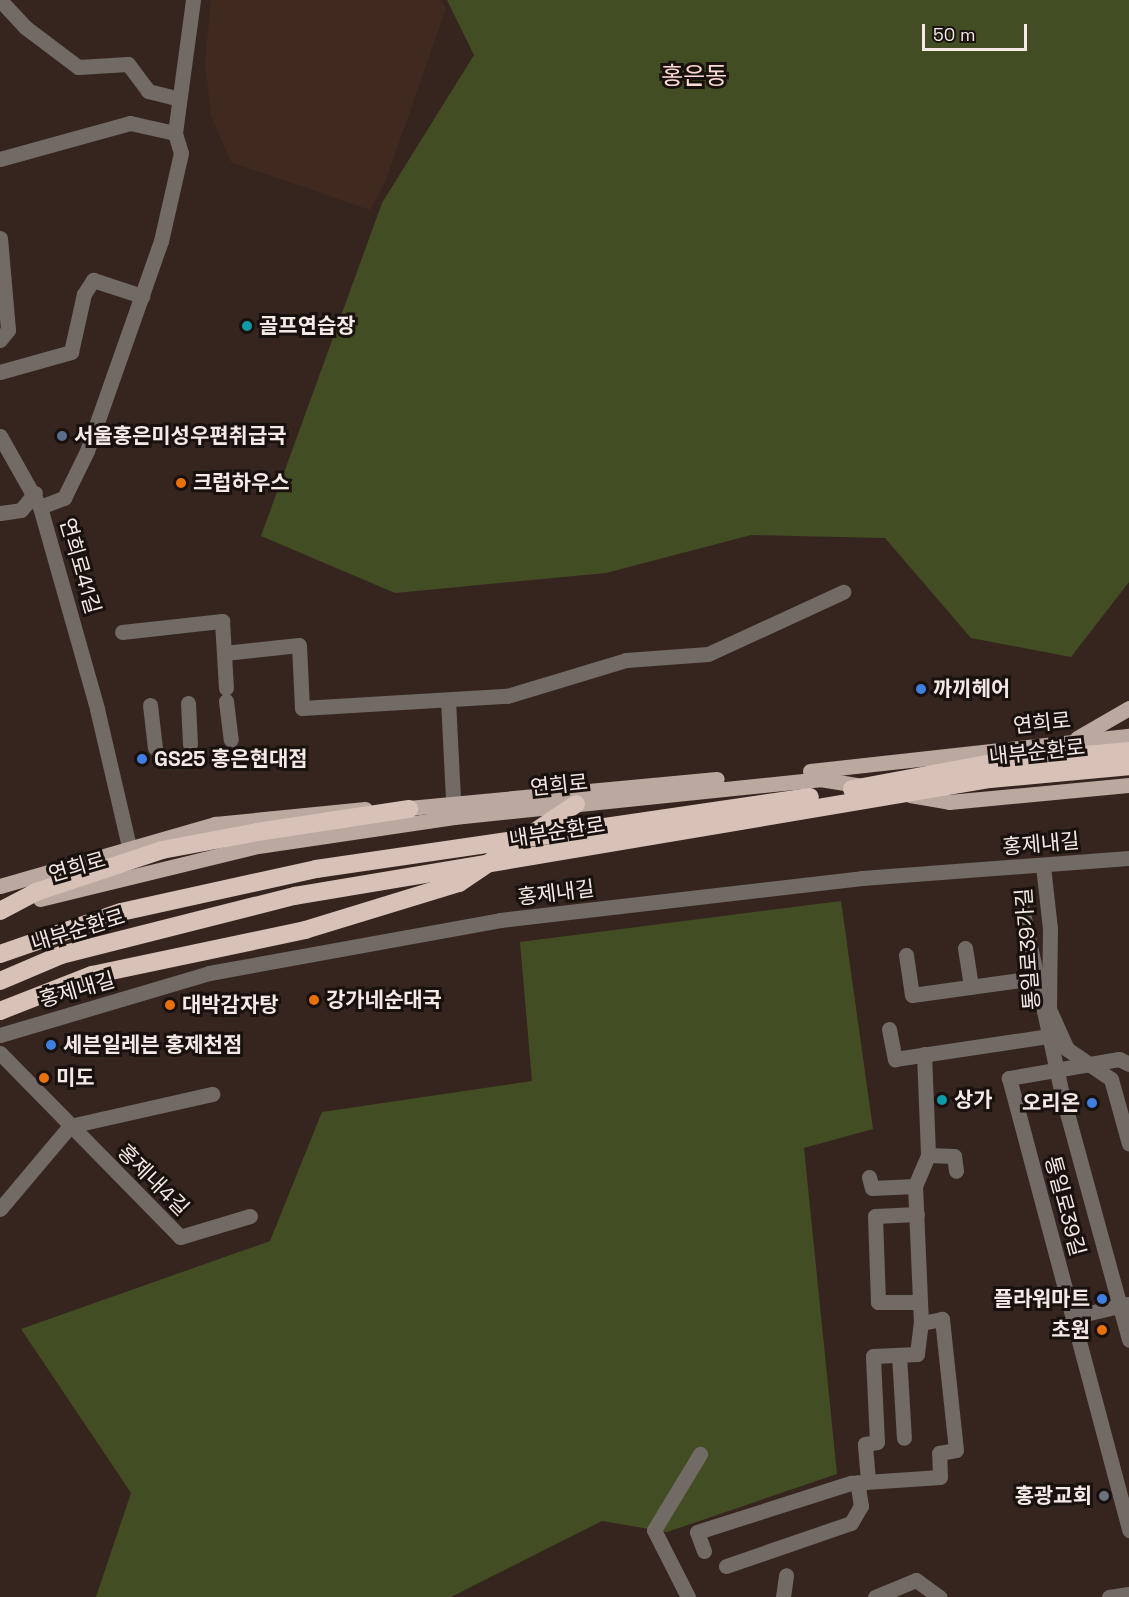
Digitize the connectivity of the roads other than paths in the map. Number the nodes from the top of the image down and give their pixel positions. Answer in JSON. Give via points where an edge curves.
{"nodes":[{"id":1,"x":0,"y":0,"type":"edge"},
{"id":2,"x":193,"y":0,"type":"edge"},
{"id":3,"x":179,"y":99,"type":"junction"},
{"id":4,"x":175,"y":134,"type":"junction"},
{"id":5,"x":0,"y":159,"type":"edge"},
{"id":6,"x":0,"y":238,"type":"edge"},
{"id":7,"x":142,"y":296,"type":"junction"},
{"id":8,"x":0,"y":340,"type":"edge"},
{"id":9,"x":0,"y":372,"type":"edge"},
{"id":10,"x":0,"y":436,"type":"edge"},
{"id":11,"x":38,"y":500,"type":"junction"},
{"id":12,"x":0,"y":513,"type":"edge"},
{"id":13,"x":843,"y":592,"type":"dead end"},
{"id":14,"x":122,"y":632,"type":"dead end"},
{"id":15,"x":224,"y":653,"type":"junction"},
{"id":16,"x":447,"y":700,"type":"junction"},
{"id":17,"x":188,"y":703,"type":"dead end"},
{"id":18,"x":150,"y":705,"type":"dead end"},
{"id":19,"x":1129,"y":708,"type":"edge"},
{"id":20,"x":1129,"y":736,"type":"edge"},
{"id":21,"x":231,"y":740,"type":"dead end"},
{"id":22,"x":1072,"y":740,"type":"junction"},
{"id":23,"x":190,"y":744,"type":"dead end"},
{"id":24,"x":155,"y":748,"type":"dead end"},
{"id":25,"x":1129,"y":751,"type":"edge"},
{"id":26,"x":1129,"y":766,"type":"edge"},
{"id":27,"x":1129,"y":785,"type":"edge"},
{"id":28,"x":576,"y":804,"type":"junction"},
{"id":29,"x":409,"y":809,"type":"junction"},
{"id":30,"x":454,"y":810,"type":"junction"},
{"id":31,"x":129,"y":847,"type":"junction"},
{"id":32,"x":1129,"y":858,"type":"edge"},
{"id":33,"x":1043,"y":866,"type":"junction"},
{"id":34,"x":135,"y":872,"type":"junction"},
{"id":35,"x":0,"y":886,"type":"edge"},
{"id":36,"x":1020,"y":899,"type":"dead end"},
{"id":37,"x":0,"y":910,"type":"edge"},
{"id":38,"x":965,"y":948,"type":"dead end"},
{"id":39,"x":0,"y":954,"type":"edge"},
{"id":40,"x":906,"y":955,"type":"dead end"},
{"id":41,"x":1034,"y":978,"type":"junction"},
{"id":42,"x":0,"y":981,"type":"edge"},
{"id":43,"x":971,"y":987,"type":"junction"},
{"id":44,"x":0,"y":1011,"type":"edge"},
{"id":45,"x":889,"y":1029,"type":"dead end"},
{"id":46,"x":0,"y":1035,"type":"edge"},
{"id":47,"x":1056,"y":1045,"type":"junction"},
{"id":48,"x":0,"y":1053,"type":"edge"},
{"id":49,"x":924,"y":1054,"type":"junction"},
{"id":50,"x":1129,"y":1064,"type":"edge"},
{"id":51,"x":1091,"y":1065,"type":"junction"},
{"id":52,"x":1058,"y":1069,"type":"junction"},
{"id":53,"x":212,"y":1094,"type":"dead end"},
{"id":54,"x":70,"y":1126,"type":"junction"},
{"id":55,"x":1129,"y":1144,"type":"edge"},
{"id":56,"x":928,"y":1155,"type":"junction"},
{"id":57,"x":956,"y":1171,"type":"dead end"},
{"id":58,"x":869,"y":1177,"type":"dead end"},
{"id":59,"x":915,"y":1186,"type":"junction"},
{"id":60,"x":0,"y":1209,"type":"edge"},
{"id":61,"x":916,"y":1214,"type":"junction"},
{"id":62,"x":250,"y":1216,"type":"dead end"},
{"id":63,"x":920,"y":1302,"type":"junction"},
{"id":64,"x":1124,"y":1305,"type":"edge"},
{"id":65,"x":1072,"y":1317,"type":"junction"},
{"id":66,"x":921,"y":1323,"type":"junction"},
{"id":67,"x":1129,"y":1340,"type":"edge"},
{"id":68,"x":899,"y":1355,"type":"junction"},
{"id":69,"x":904,"y":1438,"type":"dead end"},
{"id":70,"x":700,"y":1454,"type":"dead end"},
{"id":71,"x":863,"y":1481,"type":"junction"},
{"id":72,"x":1129,"y":1530,"type":"edge"},
{"id":73,"x":704,"y":1551,"type":"dead end"},
{"id":74,"x":726,"y":1566,"type":"dead end"},
{"id":75,"x":786,"y":1575,"type":"dead end"},
{"id":76,"x":1129,"y":1593,"type":"edge"},
{"id":77,"x":688,"y":1597,"type":"edge"},
{"id":78,"x":783,"y":1597,"type":"edge"},
{"id":79,"x":875,"y":1597,"type":"edge"},
{"id":80,"x":939,"y":1597,"type":"edge"},
{"id":81,"x":1109,"y":1597,"type":"edge"}],
"edges":[{"from":1,"to":3,"type":"street","via":[[25,27],[78,67],[128,64],[148,90]]},
{"from":2,"to":3,"type":"street","name":"연희로41길"},
{"from":3,"to":4,"type":"street","name":"연희로41길"},
{"from":4,"to":5,"type":"street","via":[[130,123]]},
{"from":4,"to":7,"type":"street","name":"연희로41길","via":[[181,153],[161,241]]},
{"from":6,"to":8,"type":"street","via":[[8,330]]},
{"from":7,"to":9,"type":"street","via":[[93,280],[84,294],[71,352]]},
{"from":7,"to":11,"type":"street","name":"연희로41길","via":[[82,461],[64,498]]},
{"from":10,"to":11,"type":"street"},
{"from":11,"to":12,"type":"street","via":[[21,510]]},
{"from":11,"to":31,"type":"street","name":"연희로41길","via":[[83,655]]},
{"from":13,"to":16,"type":"street","via":[[708,654],[626,660],[507,696]]},
{"from":14,"to":15,"type":"street","via":[[222,621]]},
{"from":15,"to":16,"type":"street","via":[[299,645],[302,708]]},
{"from":15,"to":21,"type":"street"},
{"from":16,"to":30,"type":"street"},
{"from":17,"to":23,"type":"street"},
{"from":18,"to":24,"type":"street"},
{"from":19,"to":22,"type":"main road"},
{"from":20,"to":22,"type":"main road","name":"연희로"},
{"from":22,"to":30,"type":"main road","name":"연희로"},
{"from":25,"to":39,"type":"highway","name":"내부순환로","bridge":true,"via":[[987,764],[808,797],[316,869],[121,912]]},
{"from":26,"to":42,"type":"highway","name":"내부순환로","bridge":true,"via":[[990,779],[295,896],[61,955]]},
{"from":27,"to":28,"type":"main road","name":"연희로","via":[[949,802],[820,779]]},
{"from":28,"to":30,"type":"main road","name":"연희로"},
{"from":28,"to":44,"type":"highway","bridge":true,"via":[[459,883],[305,930],[92,975]]},
{"from":29,"to":30,"type":"main road","name":"연희로"},
{"from":29,"to":31,"type":"main road","name":"연희로","via":[[331,810],[215,824]]},
{"from":29,"to":37,"type":"highway","bridge":true,"via":[[162,850],[36,892]]},
{"from":30,"to":34,"type":"main road","name":"연희로"},
{"from":31,"to":34,"type":"street","name":"연희로41길"},
{"from":31,"to":35,"type":"main road","name":"연희로"},
{"from":32,"to":33,"type":"street","name":"홍제내길"},
{"from":33,"to":46,"type":"street","name":"홍제내길","via":[[862,878],[500,920],[209,973]]},
{"from":33,"to":47,"type":"street","name":"통일로39가길","via":[[1050,928],[1049,1009]]},
{"from":34,"to":37,"type":"main road","name":"연희로"},
{"from":36,"to":41,"type":"street"},
{"from":38,"to":43,"type":"street"},
{"from":40,"to":43,"type":"street","via":[[912,995]]},
{"from":41,"to":43,"type":"street"},
{"from":41,"to":47,"type":"street"},
{"from":45,"to":49,"type":"street","via":[[895,1059]]},
{"from":47,"to":49,"type":"street"},
{"from":47,"to":51,"type":"street"},
{"from":47,"to":52,"type":"street"},
{"from":48,"to":54,"type":"street","name":"홍제내4길"},
{"from":49,"to":56,"type":"street"},
{"from":50,"to":51,"type":"street","name":"통일로39길","via":[[1119,1059]]},
{"from":51,"to":52,"type":"street","name":"통일로39길"},
{"from":51,"to":55,"type":"street","via":[[1111,1079]]},
{"from":52,"to":64,"type":"street"},
{"from":52,"to":65,"type":"street","name":"통일로39길","via":[[1009,1078]]},
{"from":53,"to":54,"type":"street","name":"홍제내4길"},
{"from":54,"to":60,"type":"street"},
{"from":54,"to":62,"type":"street","name":"홍제내4길","via":[[180,1238]]},
{"from":56,"to":57,"type":"street","via":[[954,1156]]},
{"from":56,"to":59,"type":"street"},
{"from":58,"to":59,"type":"street","via":[[872,1188]]},
{"from":59,"to":61,"type":"street"},
{"from":61,"to":63,"type":"street"},
{"from":61,"to":63,"type":"street","via":[[875,1216],[878,1302]]},
{"from":63,"to":66,"type":"street"},
{"from":64,"to":65,"type":"street"},
{"from":64,"to":67,"type":"street"},
{"from":65,"to":72,"type":"street","name":"통일로39길"},
{"from":66,"to":68,"type":"street","via":[[916,1354]]},
{"from":66,"to":71,"type":"street","via":[[942,1319],[956,1450],[939,1453],[940,1477]]},
{"from":68,"to":69,"type":"street"},
{"from":68,"to":71,"type":"street","via":[[873,1356],[877,1442],[864,1444]]},
{"from":70,"to":77,"type":"street","via":[[654,1530]]},
{"from":71,"to":73,"type":"street","via":[[697,1532]]},
{"from":71,"to":74,"type":"street","via":[[861,1506],[851,1523]]},
{"from":75,"to":78,"type":"street"},
{"from":76,"to":81,"type":"street"},
{"from":79,"to":80,"type":"street","via":[[916,1580]]}]}
